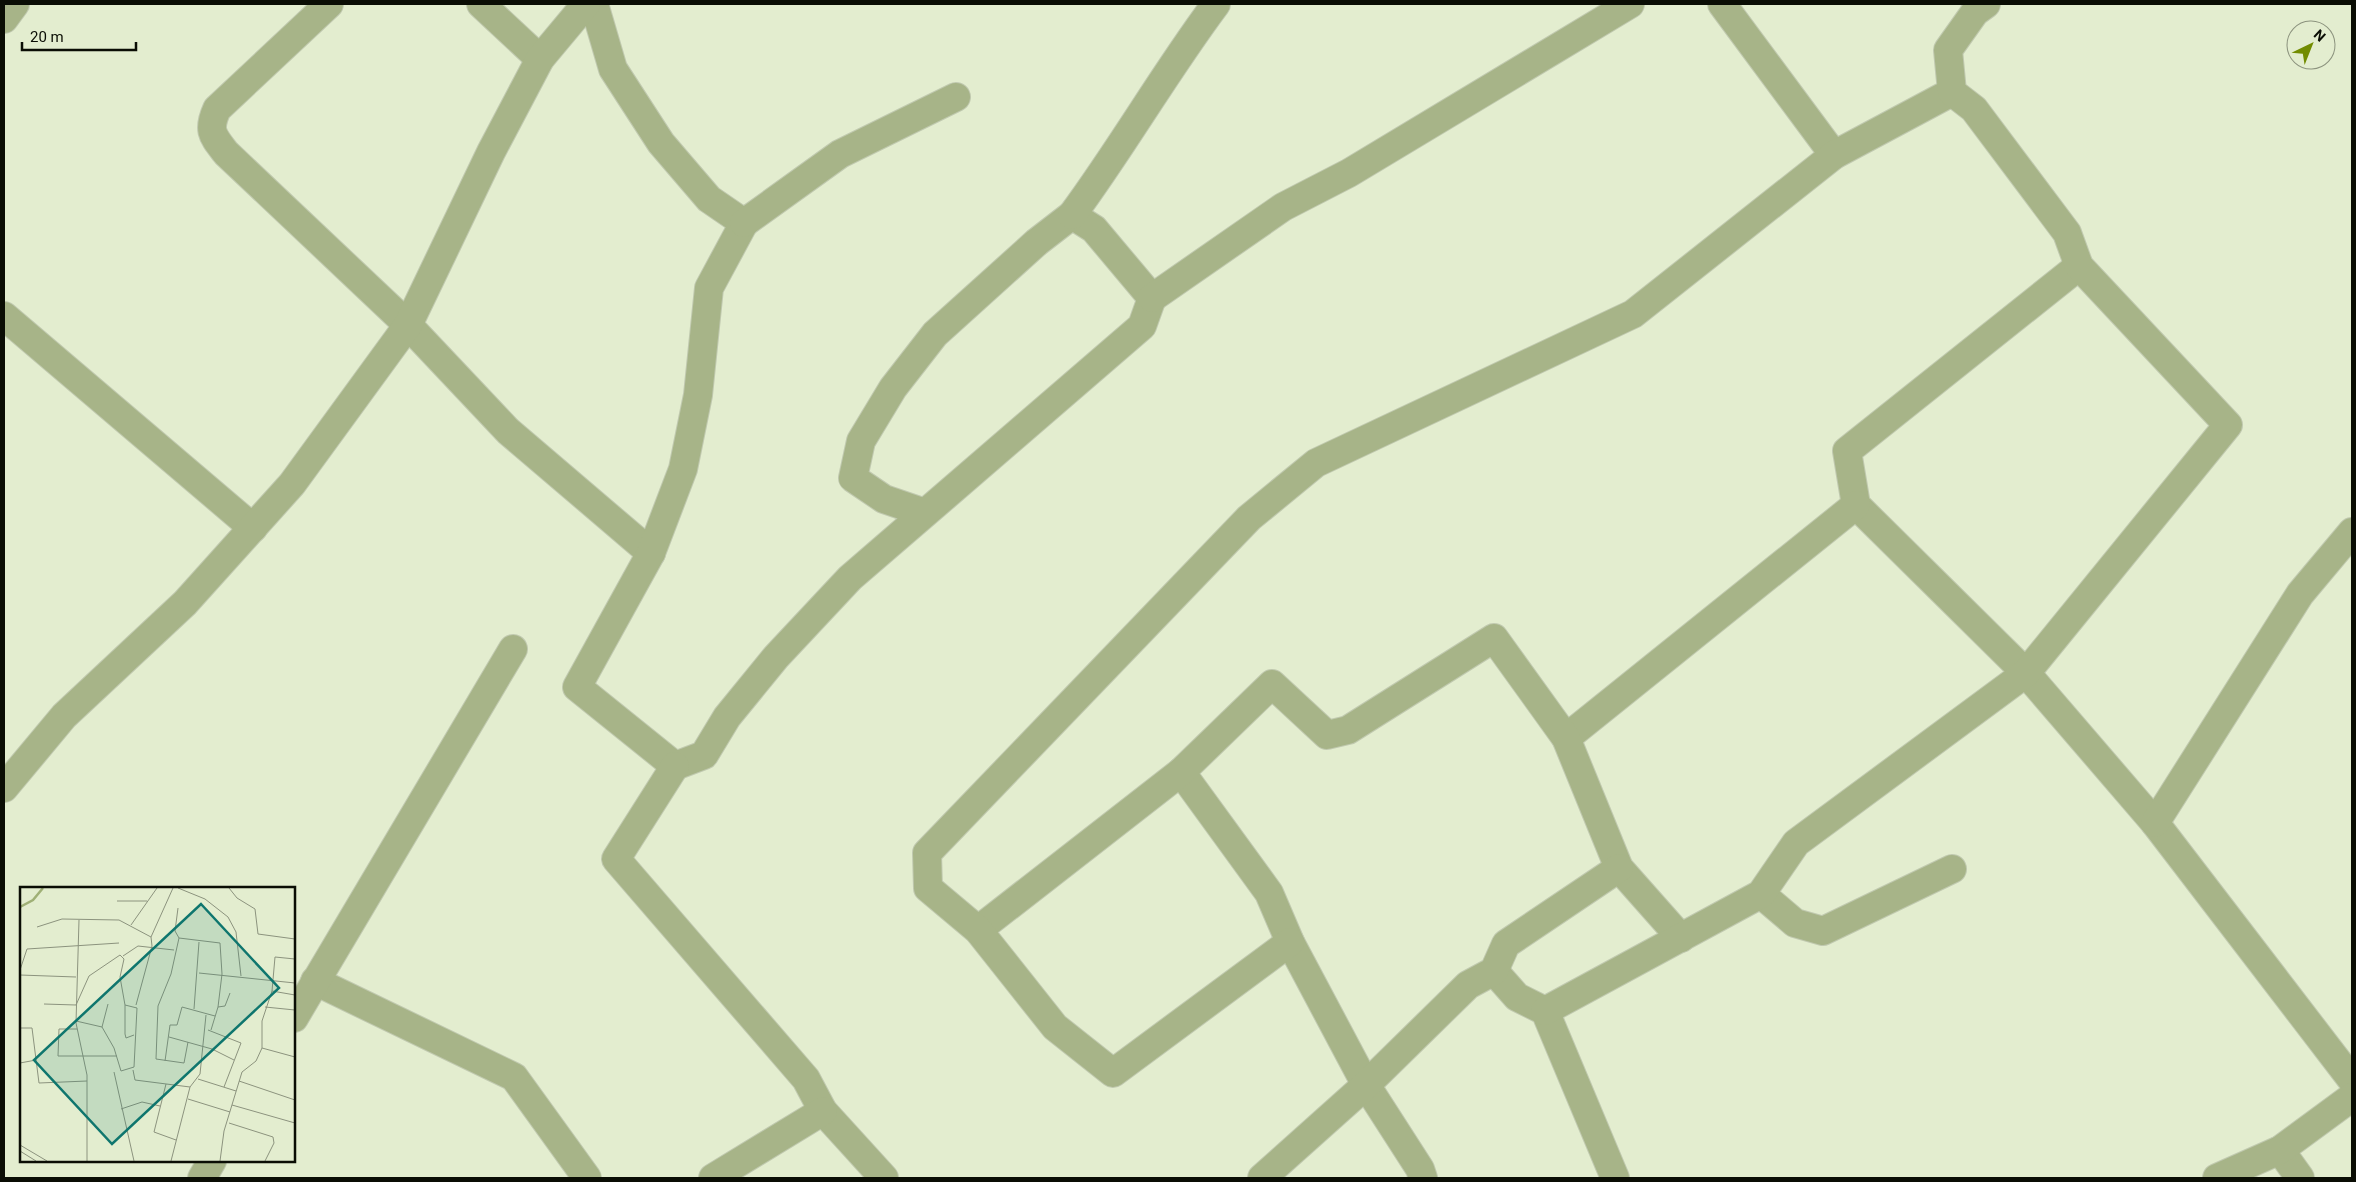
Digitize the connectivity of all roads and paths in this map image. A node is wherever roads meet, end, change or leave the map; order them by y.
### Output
1 (330, 4) edge
2 (481, 4) edge
3 (586, 4) edge
4 (594, 4) edge
5 (1216, 4) edge
6 (1630, 4) edge
7 (1722, 4) edge
8 (1986, 4) edge
9 (540, 59) junction
10 (1952, 92) junction
11 (956, 97) dead end
12 (1834, 155) junction
13 (1072, 215) junction
14 (744, 223) junction
15 (2079, 266) junction
16 (1152, 298) junction
17 (4, 316) edge
18 (408, 326) junction
19 (1856, 505) junction
20 (925, 513) junction
21 (253, 528) junction
22 (2352, 532) edge
23 (651, 553) junction
24 (513, 649) dead end
25 (2026, 673) junction
26 (1566, 738) junction
27 (676, 766) junction
28 (1181, 772) junction
29 (4, 788) edge
30 (2155, 823) junction
31 (1619, 868) junction
32 (1952, 869) dead end
33 (1761, 894) junction
34 (978, 930) junction
35 (1681, 938) junction
36 (1290, 942) junction
37 (1494, 971) junction
38 (315, 980) junction
39 (1545, 1011) junction
40 (295, 1016) edge
41 (2352, 1080) edge
42 (1366, 1085) junction
43 (2352, 1097) edge
44 (823, 1111) junction
45 (2280, 1150) junction
46 (211, 1162) edge
47 (202, 1178) edge
48 (588, 1178) edge
49 (712, 1178) edge
50 (884, 1178) edge
51 (1262, 1178) edge
52 (1423, 1178) edge
53 (1615, 1178) edge
54 (2218, 1178) edge
55 (2300, 1178) edge

1 - 18 street
2 - 9 street
3 - 9 street
4 - 14 street
5 - 13 street
6 - 16 street
7 - 12 street
8 - 10 street
9 - 18 street
10 - 12 street
10 - 15 street
11 - 14 street
12 - 34 street
13 - 16 street
13 - 20 street
14 - 23 street
15 - 19 street
15 - 25 street
16 - 20 street
17 - 21 street
18 - 21 street
18 - 23 street
19 - 25 street
19 - 26 street
20 - 27 street
21 - 29 street
22 - 30 street
23 - 27 street
24 - 38 street
25 - 30 street
25 - 33 street
26 - 28 street
26 - 31 street
27 - 44 street
28 - 34 street
28 - 36 street
30 - 41 street
31 - 35 street
31 - 37 street
32 - 33 street
33 - 35 street
34 - 36 street
35 - 39 street
36 - 42 street
37 - 39 street
37 - 42 street
38 - 40 street
38 - 48 street
39 - 53 street
42 - 51 street
42 - 52 street
43 - 45 street
44 - 49 street
44 - 50 street
45 - 54 street
45 - 55 street
46 - 47 street

